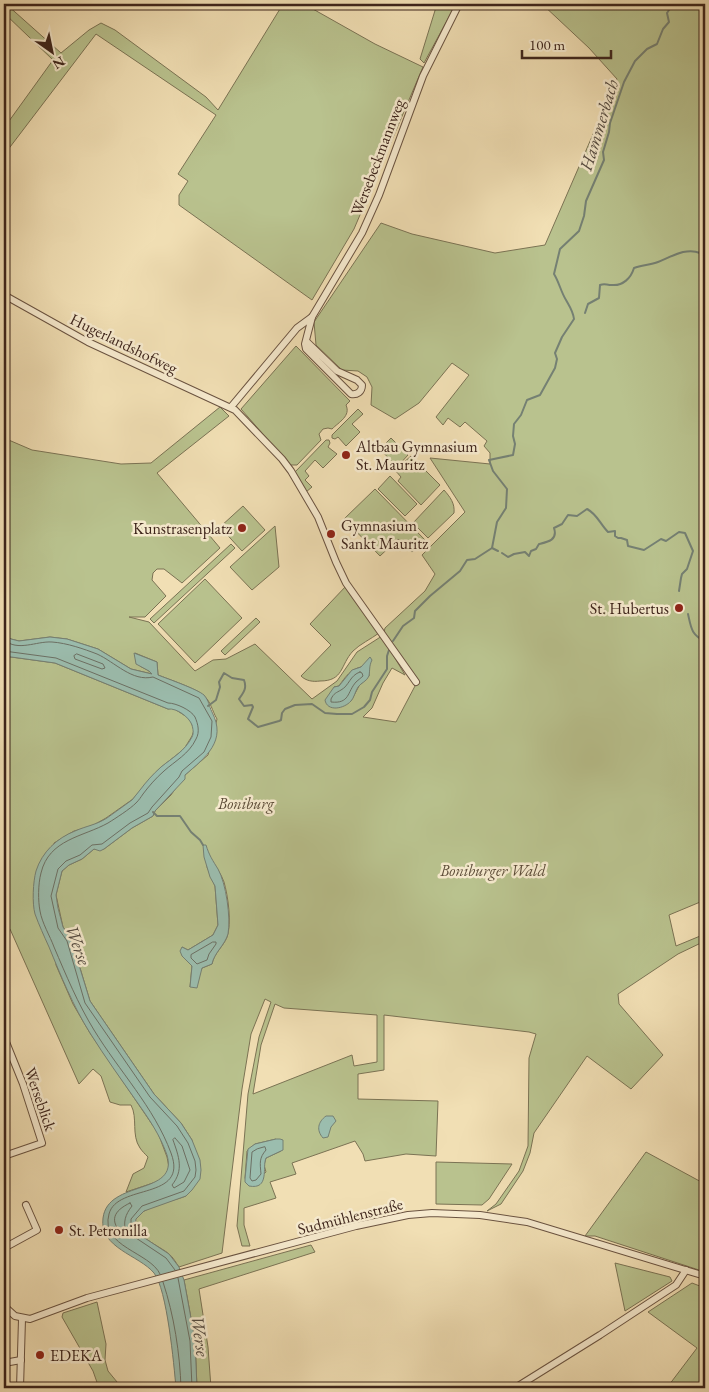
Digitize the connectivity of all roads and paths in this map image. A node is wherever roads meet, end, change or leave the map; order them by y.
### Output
1 (459, 4) edge
2 (4, 295) edge
3 (312, 317) junction
4 (306, 341) junction
5 (233, 408) junction
6 (416, 682) dead end
7 (4, 1037) edge
8 (4, 1156) edge
9 (26, 1204) dead end
10 (4, 1248) edge
11 (686, 1270) junction
12 (705, 1276) edge
13 (4, 1306) edge
14 (22, 1319) junction
15 (21, 1360) junction
16 (4, 1363) edge
17 (20, 1388) edge
18 (515, 1388) edge

1 - 3 street, Wersebeckmannweg
2 - 5 street, Hugerlandshofweg
3 - 4 street, Wersebeckmannweg
3 - 5 street, Wersebeckmannweg
4 - 4 street
5 - 6 street
7 - 8 street, Werseblick
9 - 10 street
11 - 12 street, Sudmühlenstraße
11 - 14 street, Sudmühlenstraße
11 - 18 street
13 - 14 street
14 - 15 street
15 - 16 street
15 - 17 street

